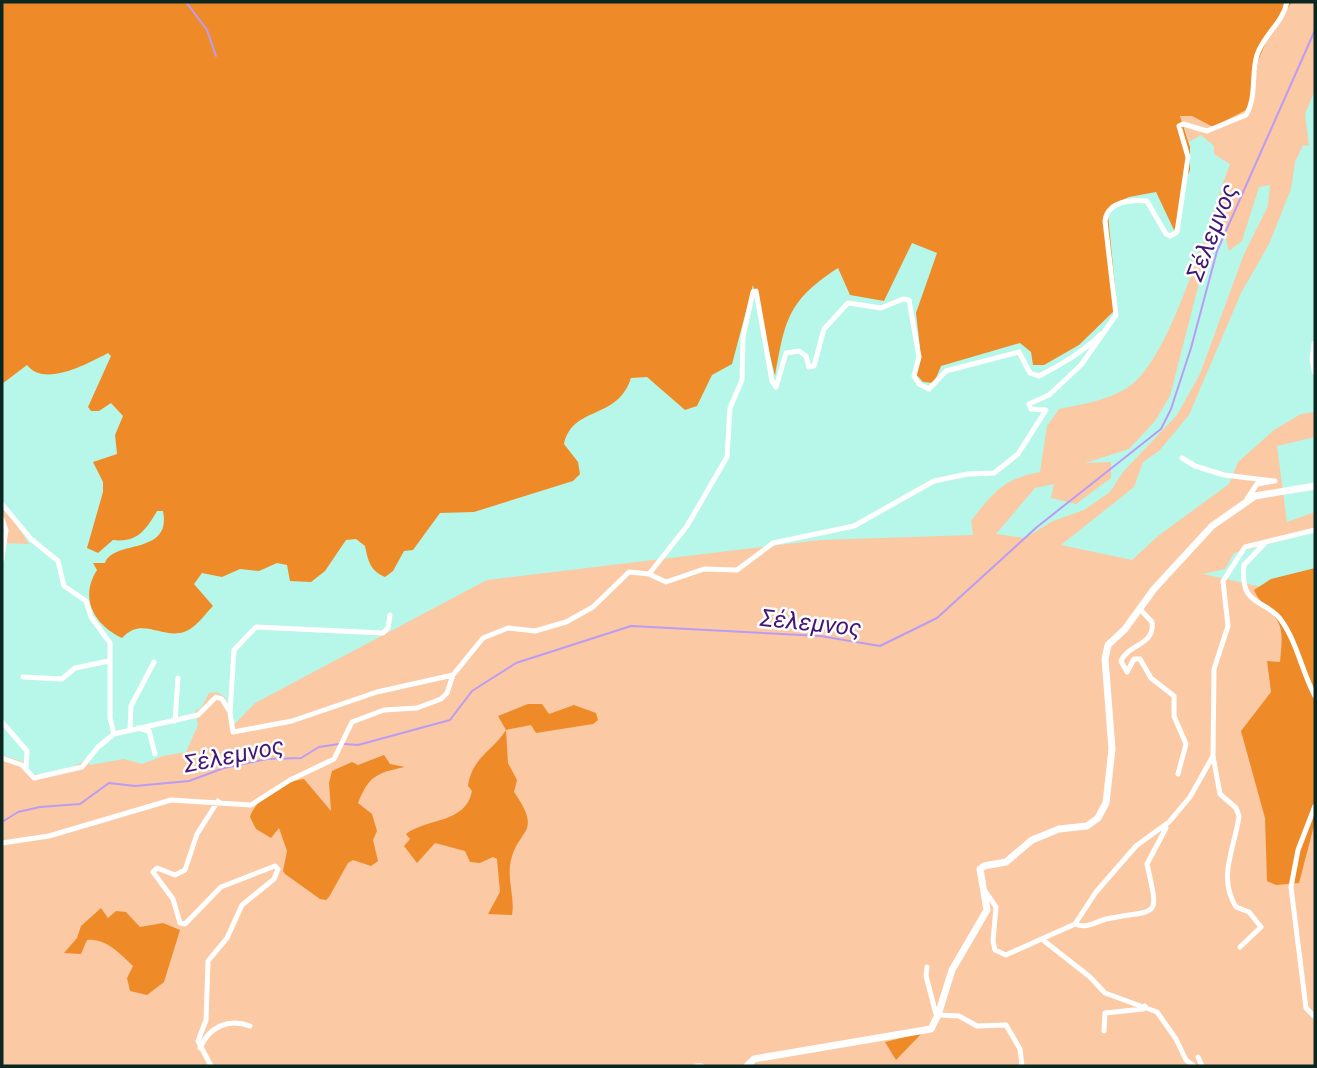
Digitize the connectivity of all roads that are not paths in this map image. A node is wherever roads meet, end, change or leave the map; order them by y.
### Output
1 (1286, 2) edge
2 (1109, 327) junction
3 (1315, 344) edge
4 (1315, 371) edge
5 (1182, 458) dead end
6 (1315, 486) edge
7 (1247, 499) junction
8 (2, 505) edge
9 (2, 519) edge
10 (1315, 530) edge
11 (1267, 541) junction
12 (2, 559) edge
13 (649, 574) junction
14 (1139, 608) junction
15 (390, 615) dead end
16 (109, 661) junction
17 (154, 662) dead end
18 (453, 675) junction
19 (23, 677) dead end
20 (178, 678) dead end
21 (1315, 696) edge
22 (230, 713) junction
23 (175, 720) junction
24 (2, 722) edge
25 (133, 729) junction
26 (114, 734) junction
27 (155, 754) dead end
28 (1213, 756) junction
29 (2, 758) edge
30 (26, 769) junction
31 (1178, 774) dead end
32 (218, 801) junction
33 (1315, 806) edge
34 (1169, 822) junction
35 (2, 843) edge
36 (985, 891) junction
37 (1075, 925) junction
38 (1043, 940) junction
39 (1240, 947) dead end
40 (928, 967) dead end
41 (1145, 1006) junction
42 (1315, 1017) edge
43 (937, 1018) junction
44 (250, 1026) dead end
45 (1104, 1031) dead end
46 (200, 1048) junction
47 (1198, 1057) dead end
48 (211, 1066) edge
49 (696, 1066) edge
50 (702, 1066) edge
51 (747, 1066) edge
52 (1021, 1066) edge
53 (1194, 1066) edge
54 (1202, 1066) edge

1 - 2 street
2 - 13 street
2 - 13 street
3 - 4 main road
5 - 7 street
6 - 7 main road
7 - 14 main road
8 - 16 street
9 - 12 street
10 - 11 street
11 - 21 street
11 - 28 street
13 - 18 street
14 - 31 street
14 - 36 main road
15 - 22 street
16 - 19 street
16 - 26 street
17 - 25 street
18 - 22 street
18 - 32 street
20 - 23 street
22 - 23 street
23 - 25 street
24 - 30 street
25 - 26 street
25 - 27 street
26 - 30 street
28 - 34 street
28 - 39 street
29 - 30 street
32 - 35 street
32 - 46 street
33 - 42 street
34 - 37 street
34 - 37 street
36 - 38 street
36 - 43 main road
37 - 38 street
38 - 41 street
40 - 43 street
41 - 45 street
41 - 53 street
43 - 51 main road
43 - 52 street
44 - 46 street
46 - 48 street
47 - 54 street
49 - 50 street

